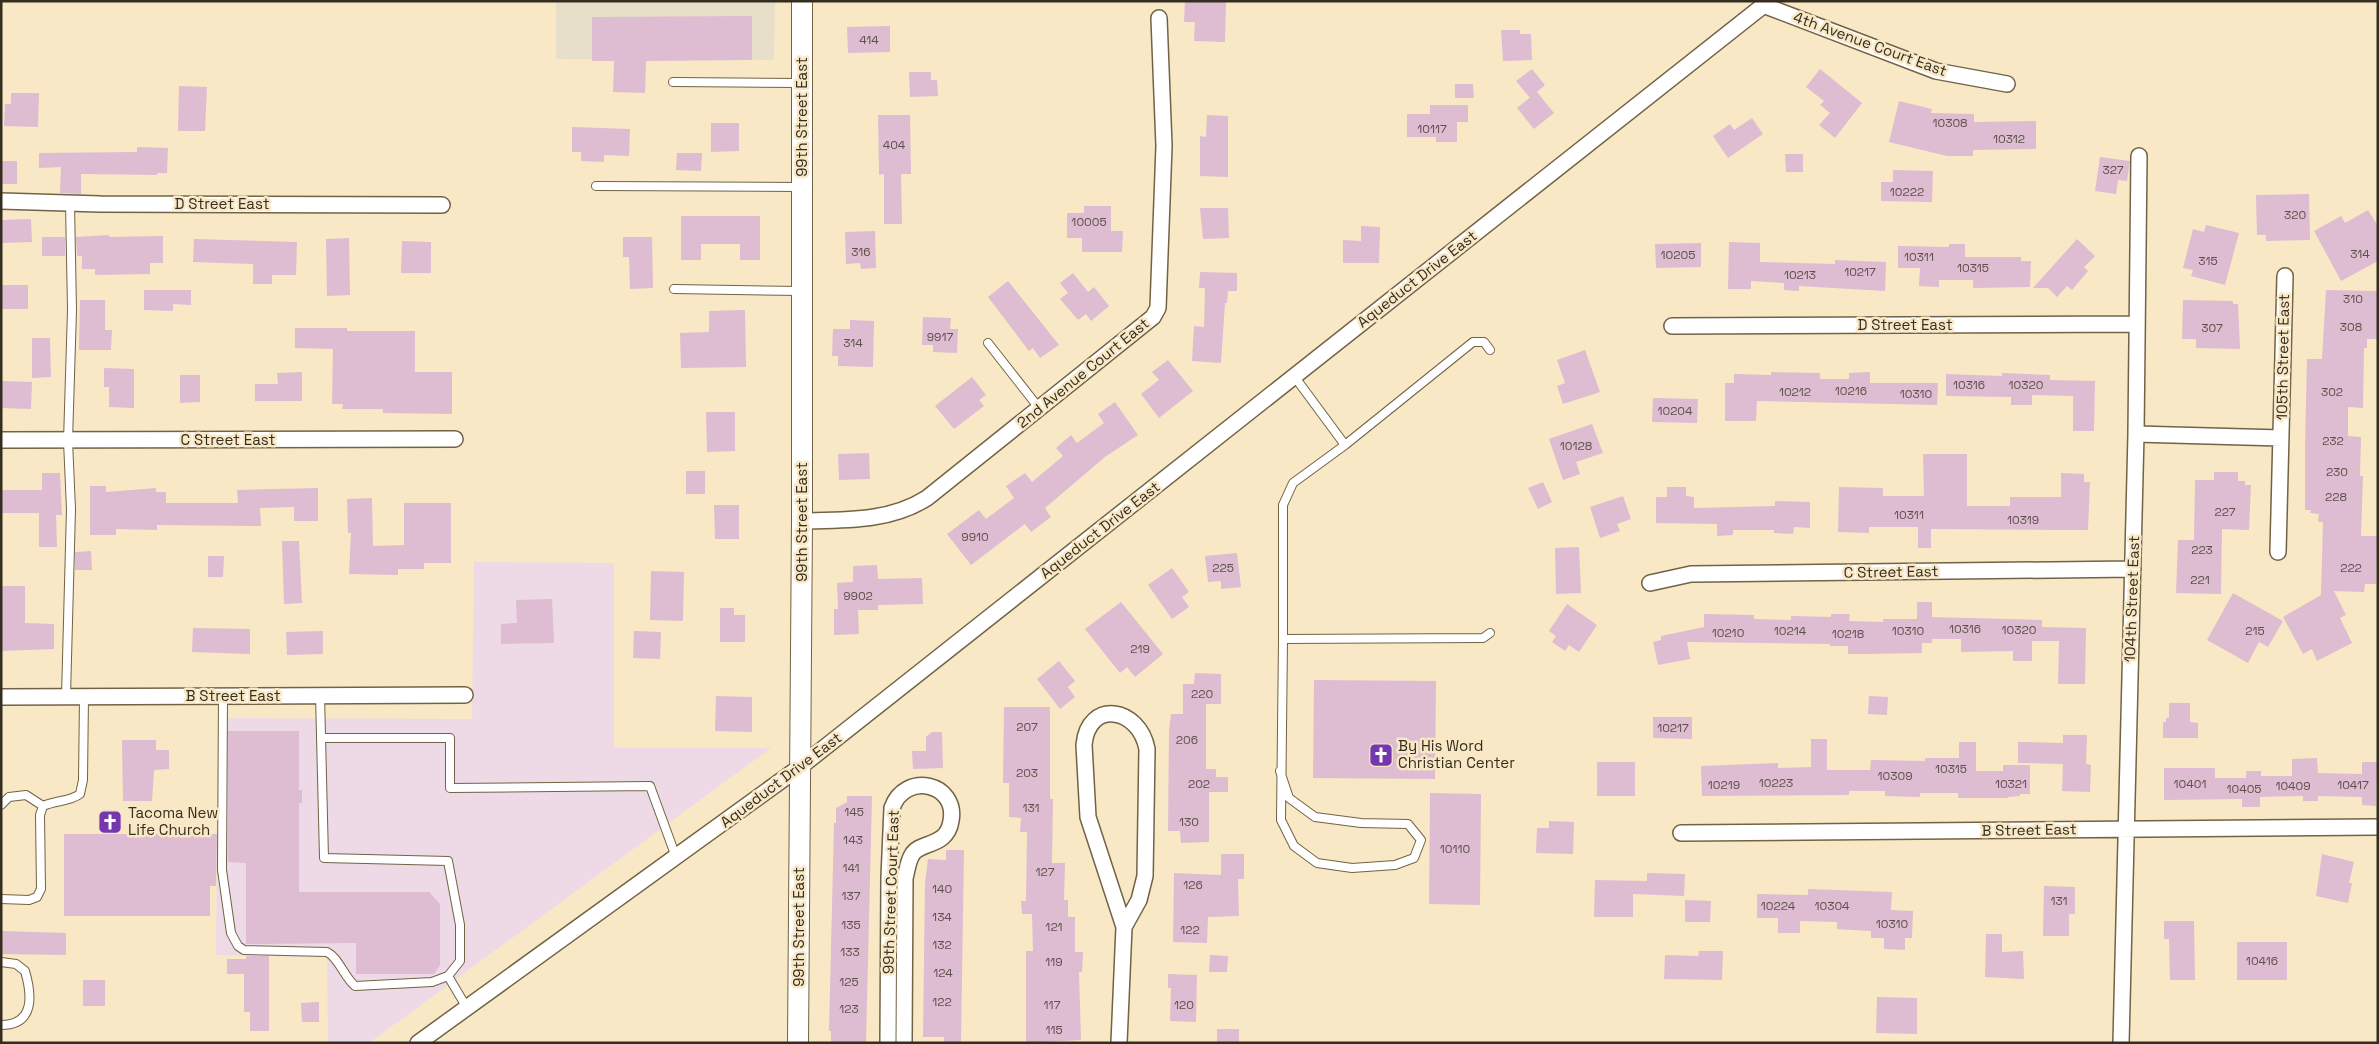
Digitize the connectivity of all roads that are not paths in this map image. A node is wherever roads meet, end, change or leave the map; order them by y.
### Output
1 (802, 1) edge
2 (1766, 3) edge
3 (1159, 18) dead end
4 (673, 82) dead end
5 (802, 83) junction
6 (2007, 84) dead end
7 (2140, 156) dead end
8 (596, 186) dead end
9 (802, 187) junction
10 (1, 201) edge
11 (70, 203) junction
12 (442, 205) dead end
13 (2285, 276) dead end
14 (674, 289) dead end
15 (802, 291) junction
16 (2137, 324) junction
17 (1672, 326) dead end
18 (988, 343) dead end
19 (1490, 350) dead end
20 (1294, 376) junction
21 (1039, 408) junction
22 (2136, 434) junction
23 (2281, 438) junction
24 (455, 439) dead end
25 (1, 440) edge
26 (68, 441) junction
27 (1345, 445) junction
28 (802, 521) junction
29 (2278, 552) dead end
30 (2133, 569) junction
31 (1650, 583) dead end
32 (1490, 633) dead end
33 (1283, 639) junction
34 (320, 695) junction
35 (465, 695) dead end
36 (66, 696) junction
37 (84, 696) junction
38 (223, 696) junction
39 (1, 697) edge
40 (321, 738) junction
41 (800, 767) junction
42 (1280, 771) junction
43 (1, 805) edge
44 (43, 806) junction
45 (2376, 827) dead end
46 (2126, 829) junction
47 (1681, 833) dead end
48 (676, 857) junction
49 (1, 899) edge
50 (1124, 927) junction
51 (1, 962) edge
52 (448, 976) junction
53 (467, 1008) junction
54 (1, 1025) edge
55 (418, 1043) edge
56 (798, 1043) edge
57 (888, 1043) edge
58 (904, 1043) edge
59 (1119, 1043) edge
60 (2121, 1043) edge

1 - 5 street, 99th Street East
2 - 6 street, 4th Avenue Court East
2 - 20 street, Aqueduct Drive East
3 - 21 street, 2nd Avenue Court East
4 - 5 lane
5 - 9 street, 99th Street East
7 - 16 street, 104th Street East
8 - 9 lane
9 - 15 street, 99th Street East
10 - 11 street, D Street East
11 - 12 street, D Street East
11 - 26 lane
13 - 23 street, 105th Street East
14 - 15 lane
15 - 28 street, 99th Street East
16 - 17 street, D Street East
16 - 22 street, 104th Street East
18 - 21 lane
19 - 27 lane
20 - 27 lane
20 - 41 street, Aqueduct Drive East
21 - 28 street, 2nd Avenue Court East
22 - 23 street, 105th Street East
22 - 30 street, 104th Street East
23 - 29 street, 105th Street East
24 - 26 street, C Street East
25 - 26 street, C Street East
26 - 36 lane
27 - 33 lane
28 - 41 street, 99th Street East
30 - 31 street, C Street East
30 - 46 street, 104th Street East
32 - 33 lane
33 - 42 lane
34 - 35 street, B Street East
34 - 38 street, B Street East
34 - 40 lane
36 - 37 street, B Street East
36 - 39 street, B Street East
37 - 38 street, B Street East
37 - 44 lane
38 - 52 lane
40 - 48 lane
40 - 52 lane
41 - 48 street, Aqueduct Drive East
41 - 56 street, 99th Street East
42 - 42 lane
43 - 44 lane
44 - 49 lane
45 - 46 street, B Street East
46 - 47 street, B Street East
46 - 60 street, 104th Street East
48 - 53 street, Aqueduct Drive East
50 - 50 street
50 - 59 street
51 - 54 lane
52 - 53 lane
53 - 55 street, Aqueduct Drive East
57 - 58 street, 99th Street Court East

